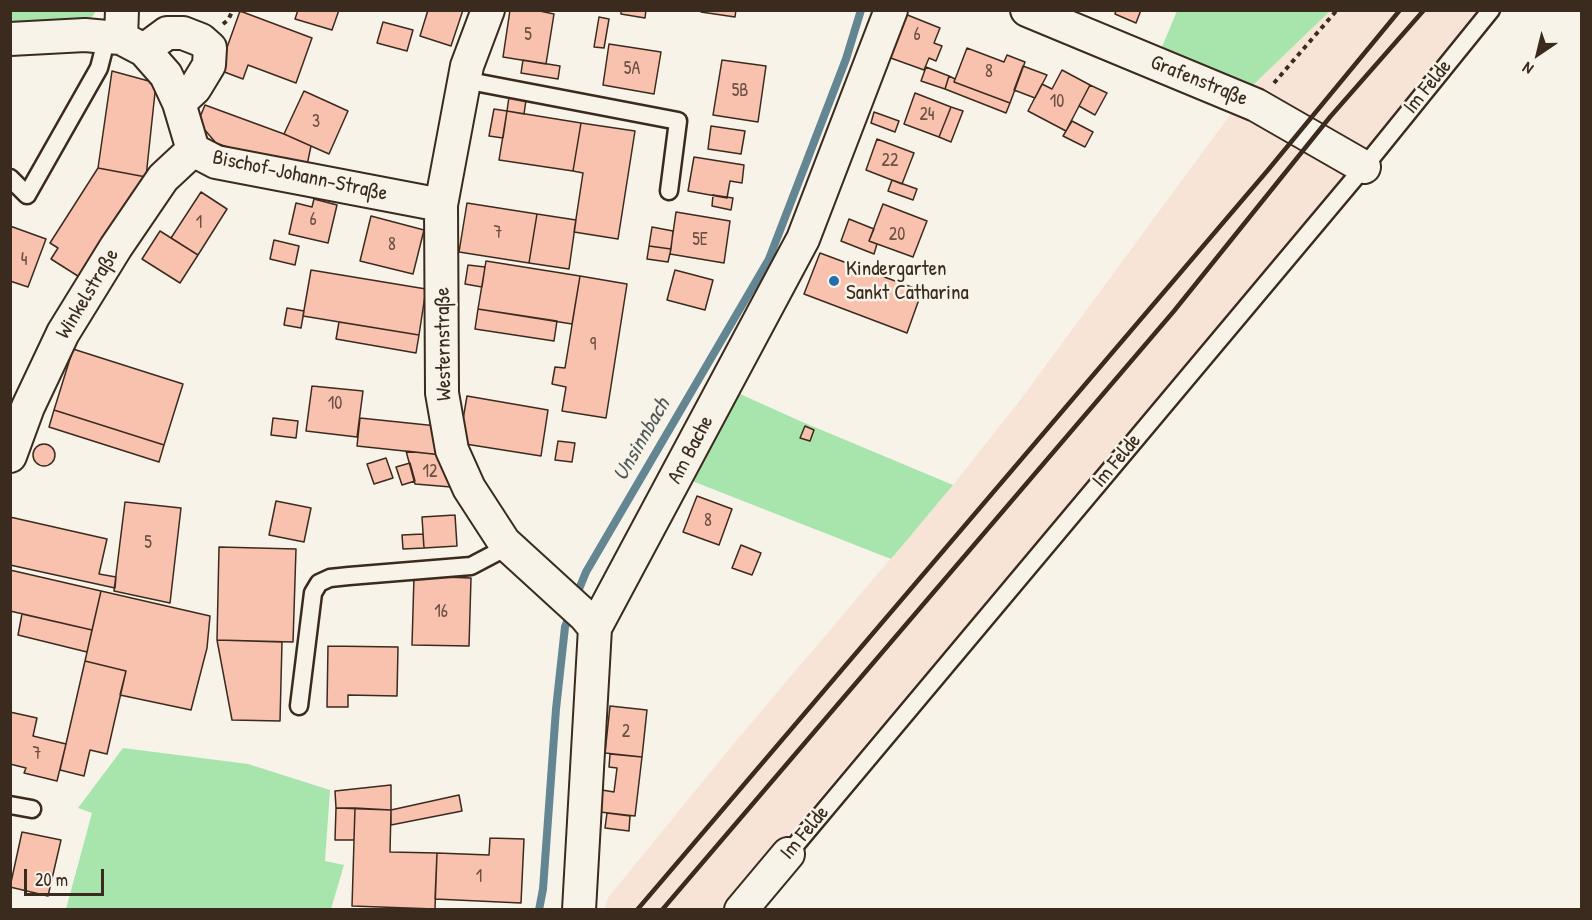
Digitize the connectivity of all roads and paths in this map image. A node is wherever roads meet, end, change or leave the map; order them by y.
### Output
1 (488, 10) edge
2 (891, 10) edge
3 (1027, 10) edge
4 (1337, 10) edge
5 (1491, 10) edge
6 (124, 34) edge
7 (10, 39) edge
8 (464, 80) junction
9 (178, 103) junction
10 (1256, 105) junction
11 (193, 150) junction
12 (1364, 166) junction
13 (10, 178) edge
14 (669, 191) dead end
15 (441, 205) junction
16 (10, 456) edge
17 (509, 546) junction
18 (590, 622) junction
19 (299, 706) dead end
20 (10, 805) edge
21 (32, 809) dead end
22 (788, 854) joint
23 (579, 909) edge
24 (741, 909) edge

1 - 8 street, Westernstraße
2 - 18 street, Am Bache
3 - 10 street, Grafenstraße
4 - 10 path
5 - 12 lane, Im Felde
6 - 7 street
6 - 9 street, Bischof-Johann-Straße
6 - 9 street
6 - 13 lane
8 - 14 lane
8 - 15 street, Westernstraße
9 - 11 street, Bischof-Johann-Straße
10 - 12 street, Grafenstraße
11 - 15 street, Bischof-Johann-Straße
11 - 16 street, Winkelstraße
12 - 22 lane, Im Felde
15 - 17 street, Westernstraße
17 - 18 street, Westernstraße
17 - 19 lane
18 - 23 street, Am Bache
20 - 21 lane
22 - 24 street, Im Felde

